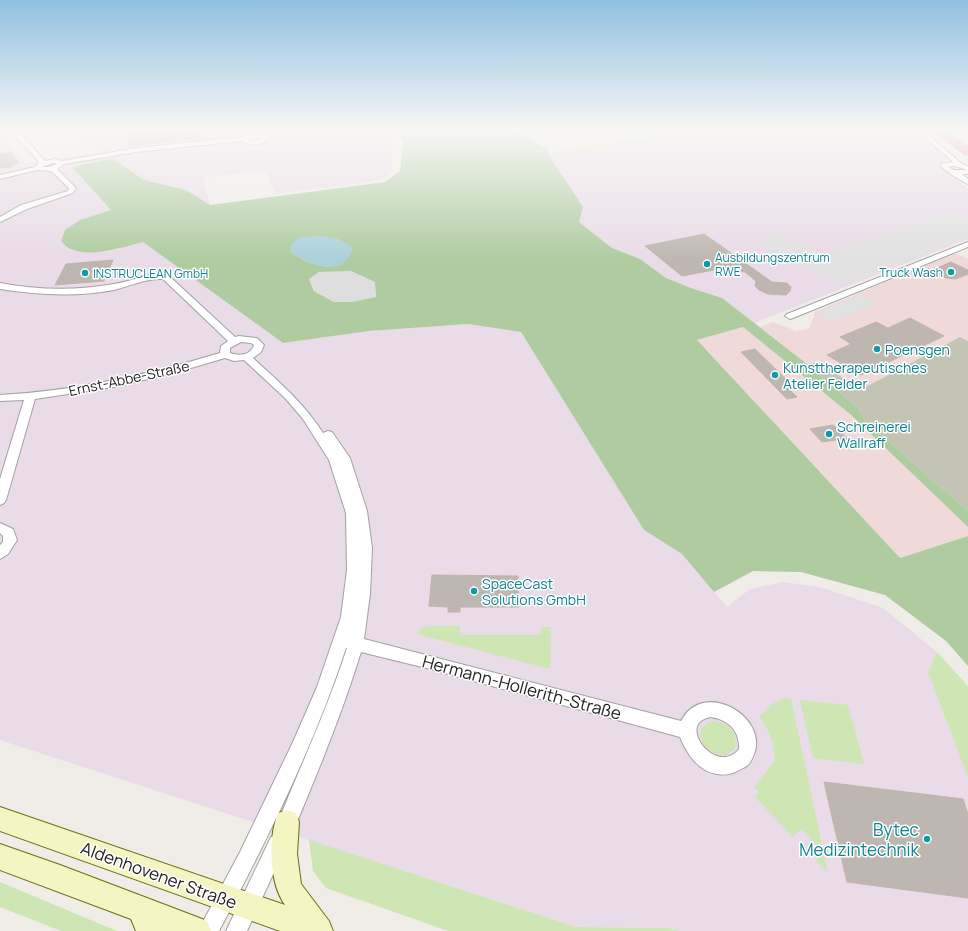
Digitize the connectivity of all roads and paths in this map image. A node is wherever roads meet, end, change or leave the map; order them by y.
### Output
1 (19, 172) edge
2 (58, 172) edge
3 (955, 172) edge
4 (0, 177) edge
5 (968, 182) edge
6 (0, 220) edge
7 (968, 244) edge
8 (0, 286) edge
9 (790, 316) dead end
10 (233, 341) junction
11 (225, 355) junction
12 (249, 355) junction
13 (31, 396) junction
14 (0, 398) edge
15 (0, 500) edge
16 (0, 528) edge
17 (0, 554) edge
18 (348, 642) junction
19 (687, 731) dead end
20 (0, 819) edge
21 (287, 822) junction
22 (0, 857) edge
23 (237, 903) junction
24 (145, 920) edge
25 (197, 931) edge
26 (208, 931) edge
27 (236, 931) edge
28 (319, 931) edge

1 - 4 street
2 - 6 street
3 - 5 street
7 - 9 street
8 - 10 street
10 - 11 street
10 - 12 street
11 - 12 street, Ernst-Abbe-Straße
11 - 13 street, Ernst-Abbe-Straße
12 - 18 street
13 - 14 street, Ernst-Abbe-Straße
13 - 15 street
16 - 17 street
18 - 19 street, Hermann-Hollerith-Straße
18 - 21 street
18 - 23 street
20 - 23 main road, Aldenhovener Straße
21 - 23 street
21 - 28 main road
22 - 24 main road
23 - 26 street
23 - 27 street
23 - 28 main road, Aldenhovener Straße
24 - 25 main road

